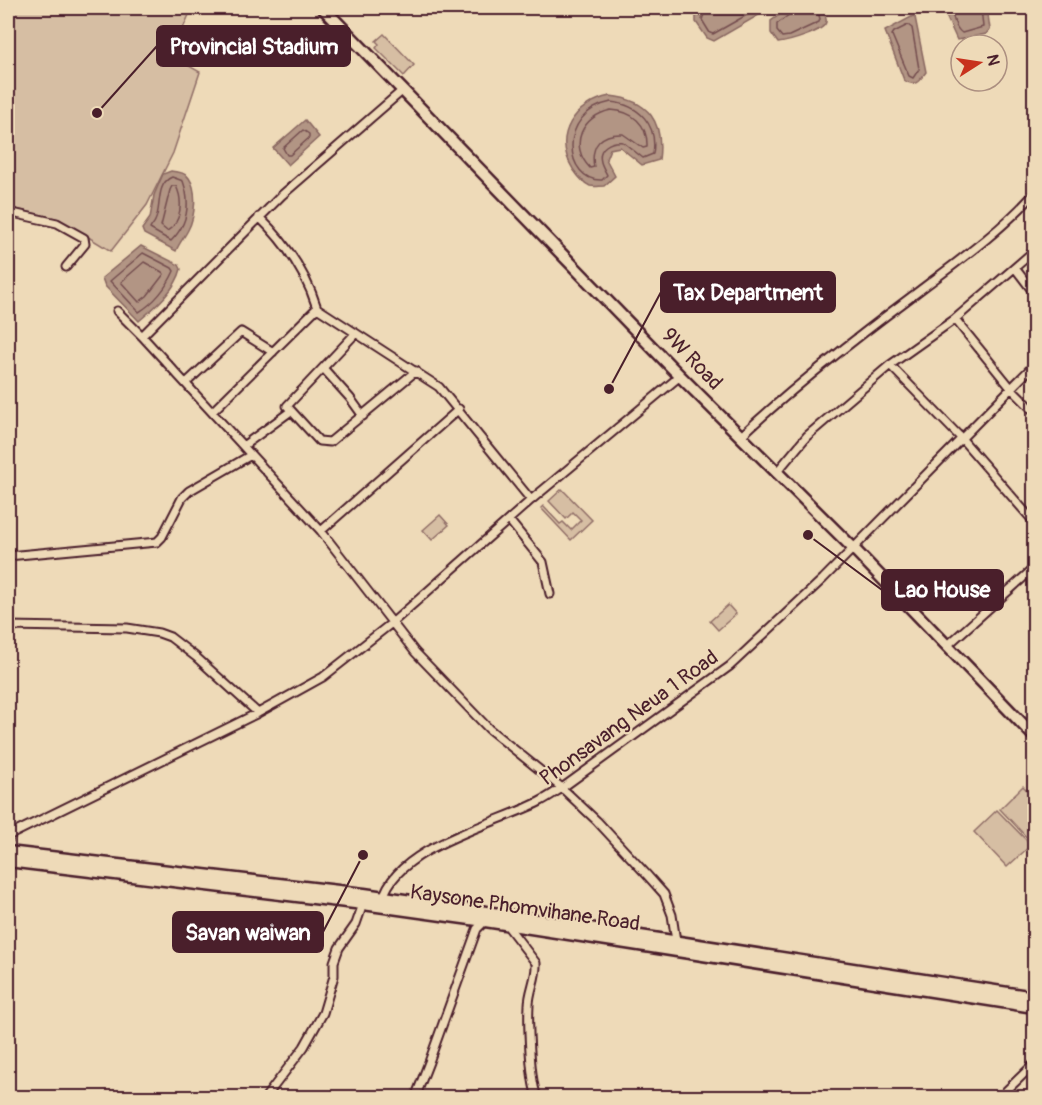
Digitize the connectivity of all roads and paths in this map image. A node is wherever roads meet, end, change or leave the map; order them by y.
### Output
1 (323, 8) edge
2 (403, 90) junction
3 (1035, 194) edge
4 (8, 212) edge
5 (260, 217) junction
6 (1035, 251) edge
7 (66, 267) dead end
8 (1015, 268) junction
9 (1035, 293) edge
10 (317, 308) junction
11 (117, 311) dead end
12 (955, 319) junction
13 (355, 334) junction
14 (142, 336) junction
15 (273, 352) junction
16 (890, 365) junction
17 (1035, 365) edge
18 (323, 368) junction
19 (417, 371) junction
20 (680, 376) junction
21 (186, 383) junction
22 (1011, 388) junction
23 (459, 409) junction
24 (291, 411) junction
25 (1035, 411) edge
26 (212, 412) junction
27 (363, 416) junction
28 (740, 437) junction
29 (962, 438) junction
30 (243, 446) junction
31 (251, 454) junction
32 (776, 473) junction
33 (531, 500) junction
34 (509, 520) junction
35 (1035, 522) edge
36 (321, 531) junction
37 (853, 548) junction
38 (8, 556) edge
39 (1035, 568) edge
40 (550, 594) dead end
41 (393, 622) junction
42 (8, 626) edge
43 (948, 645) junction
44 (258, 713) junction
45 (1034, 733) edge
46 (562, 788) junction
47 (8, 840) edge
48 (8, 852) edge
49 (8, 861) edge
50 (383, 902) junction
51 (363, 904) junction
52 (485, 921) junction
53 (507, 924) junction
54 (676, 941) junction
55 (1035, 997) edge
56 (1035, 1007) edge
57 (1035, 1064) edge
58 (265, 1098) edge
59 (415, 1098) edge
60 (538, 1098) edge
61 (1005, 1098) edge

1 - 2 main road, 9W Road
2 - 5 street
2 - 20 main road, 9W Road
3 - 28 street
4 - 7 street
5 - 10 street
5 - 14 street
6 - 8 street
8 - 9 street
8 - 12 street
10 - 13 street
10 - 15 street
11 - 14 street
12 - 16 street
12 - 22 street
13 - 18 street
13 - 19 street
14 - 21 street
15 - 21 street
15 - 26 street
16 - 29 street
16 - 32 street
17 - 22 street, Phonsavang Neua 1 Road
18 - 24 street
18 - 27 street
19 - 23 street
19 - 27 street
20 - 28 main road, 9W Road
20 - 33 street
21 - 26 street
22 - 25 street
22 - 29 street, Phonsavang Neua 1 Road
23 - 33 street
23 - 36 street
24 - 27 street
24 - 30 street
26 - 30 street
28 - 32 main road, 9W Road
29 - 35 street
29 - 37 street, Phonsavang Neua 1 Road
30 - 31 street
31 - 36 street
31 - 38 street
32 - 37 main road, 9W Road
33 - 34 street
34 - 40 street
34 - 41 street
36 - 41 street
37 - 43 main road, 9W Road
37 - 46 street, Phonsavang Neua 1 Road
39 - 43 street
41 - 44 street
41 - 46 street
42 - 44 street
43 - 45 main road, 9W Road
44 - 47 street
46 - 50 street, Phonsavang Neua 1 Road
46 - 54 street
48 - 50 main road, Kaysone Phomvihane Road
49 - 51 main road, Kaysone Phomvihane Road
50 - 51 main road, Kaysone Phomvihane Road
50 - 52 main road, Kaysone Phomvihane Road
50 - 54 main road, Kaysone Phomvihane Road
51 - 58 street
52 - 53 main road, Kaysone Phomvihane Road
52 - 59 street
53 - 56 main road, Kaysone Phomvihane Road
53 - 60 street
54 - 55 main road, Kaysone Phomvihane Road
57 - 61 street

